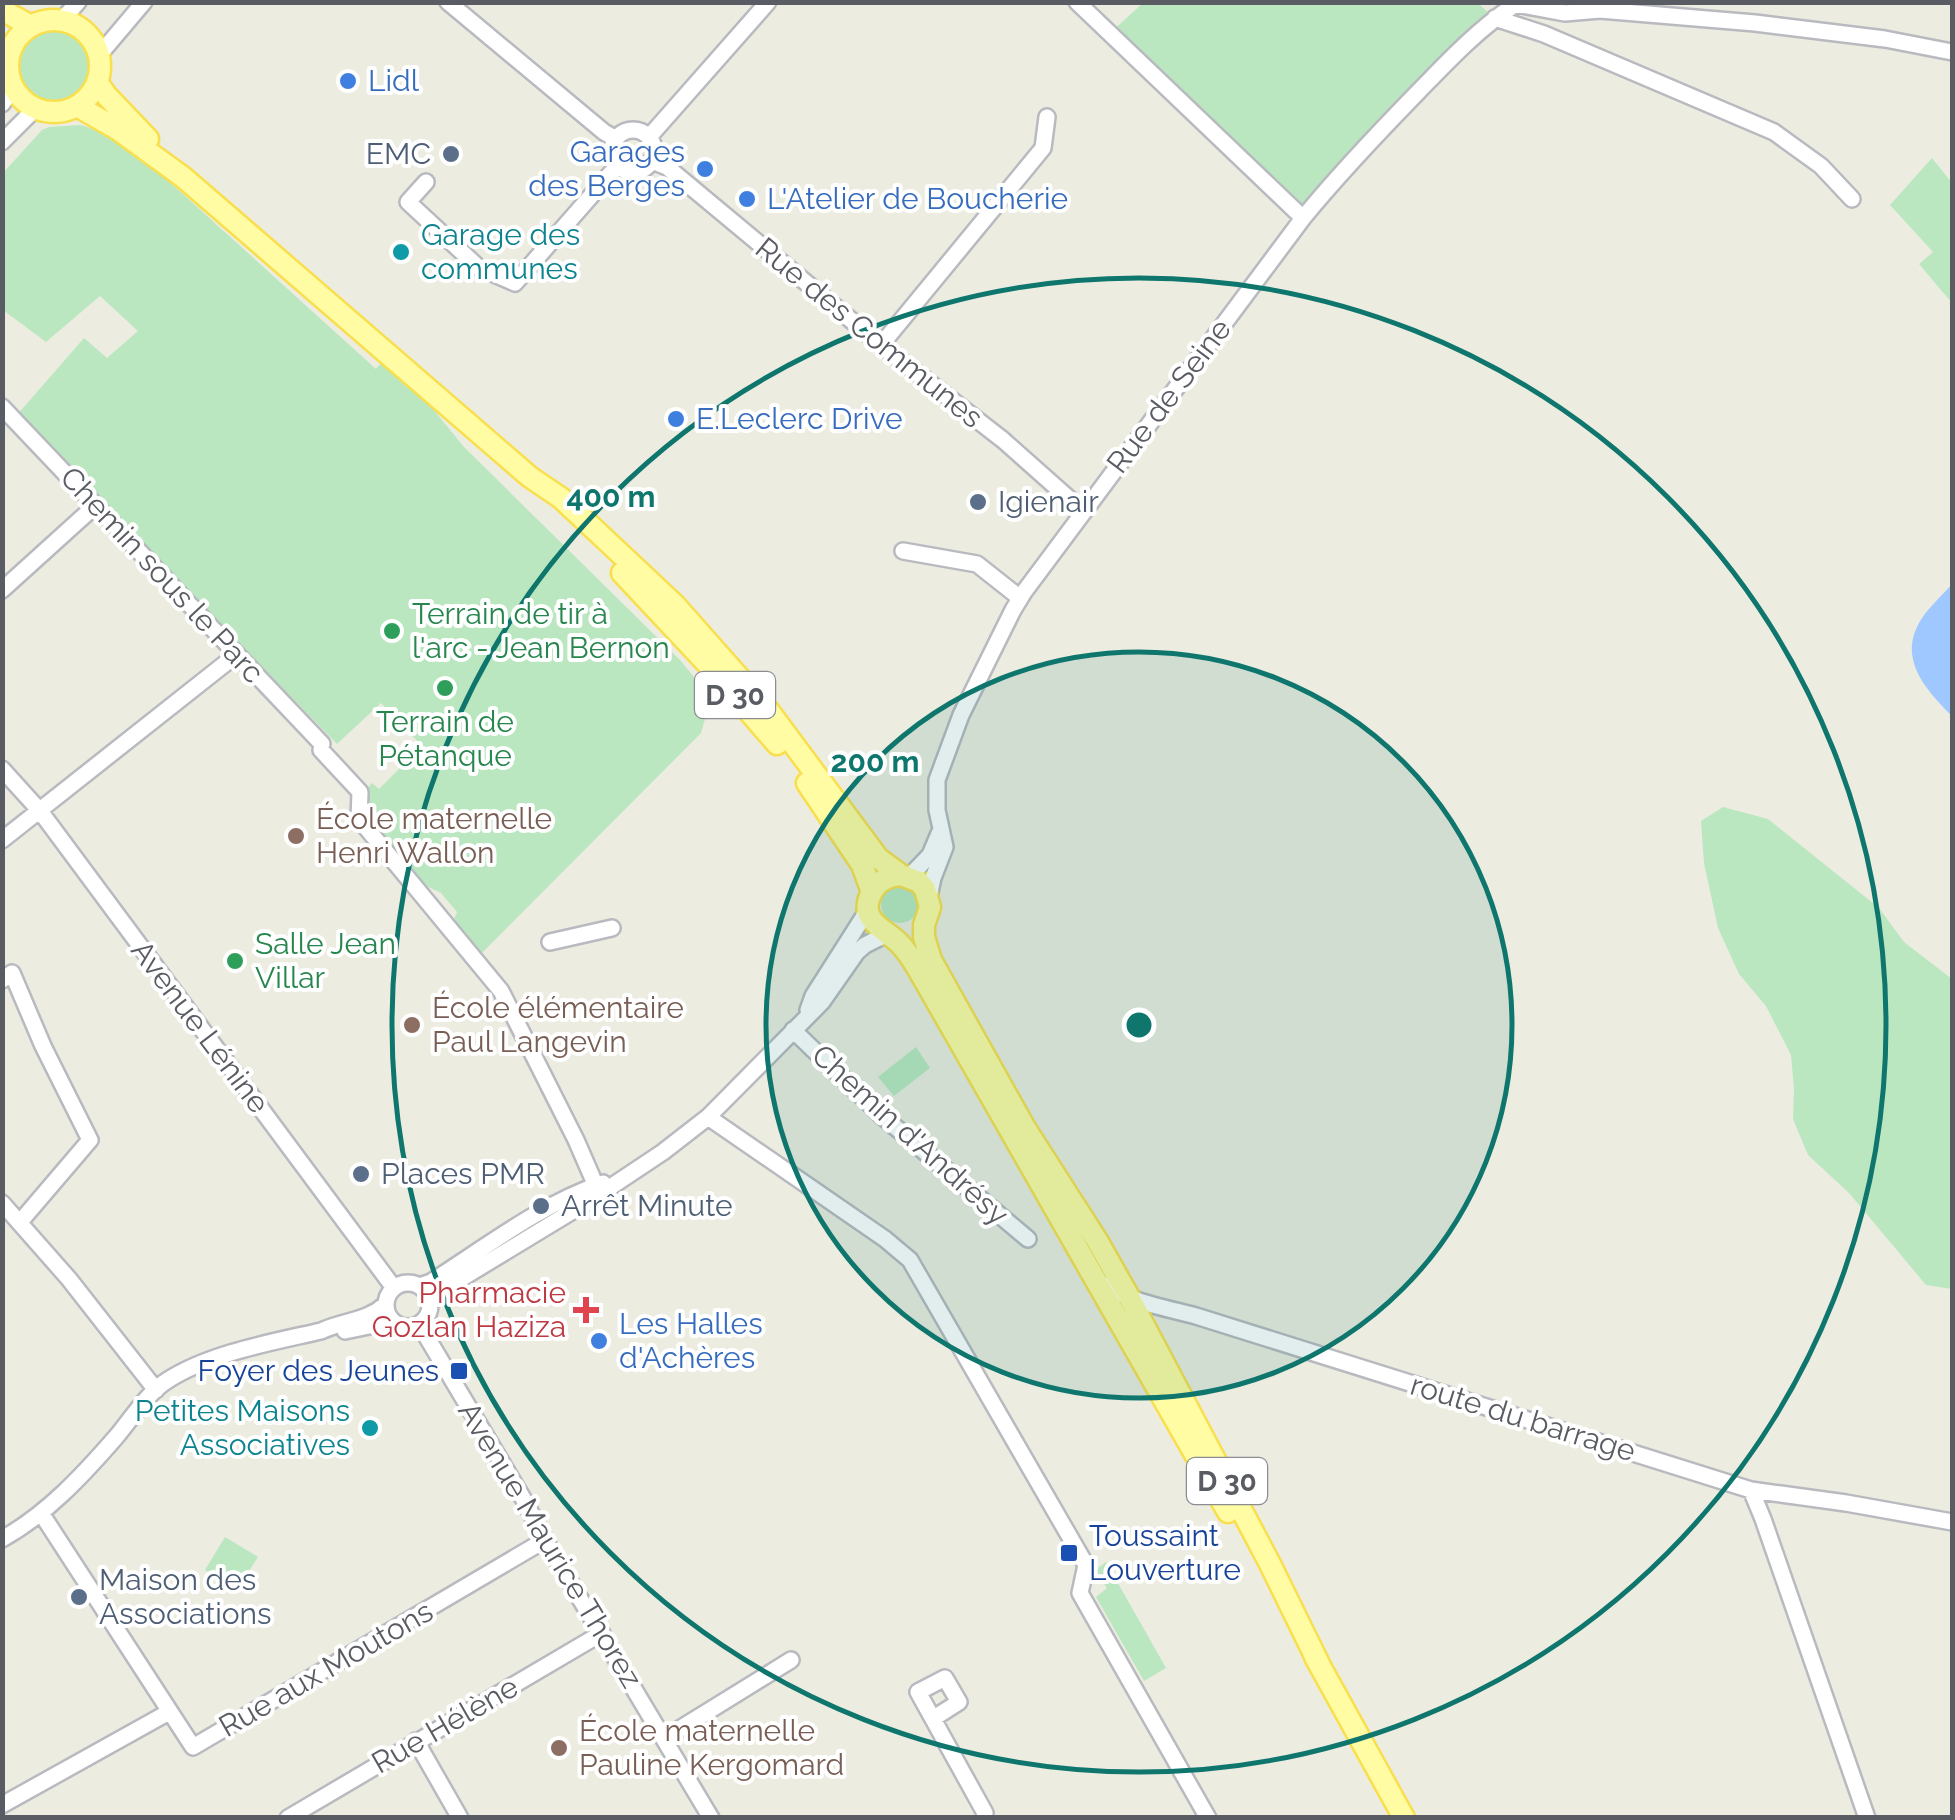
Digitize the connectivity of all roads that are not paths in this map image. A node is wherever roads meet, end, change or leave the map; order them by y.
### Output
1 (78, 2) edge
2 (144, 2) edge
3 (448, 2) edge
4 (768, 2) edge
5 (1077, 2) edge
6 (2, 10) edge
7 (1495, 18) junction
8 (61, 20) junction
9 (31, 26) junction
10 (6, 46) edge
11 (1952, 52) edge
12 (100, 54) junction
13 (97, 82) junction
14 (8, 96) edge
15 (77, 106) junction
16 (37, 110) junction
17 (1047, 117) dead end
18 (649, 137) junction
19 (616, 139) junction
20 (2, 142) edge
21 (652, 161) junction
22 (618, 165) junction
23 (184, 177) junction
24 (426, 182) dead end
25 (1852, 198) dead end
26 (1303, 218) junction
27 (882, 345) junction
28 (2, 406) edge
29 (530, 477) junction
30 (96, 506) junction
31 (1082, 511) junction
32 (902, 551) dead end
33 (2, 590) edge
34 (1020, 598) junction
35 (236, 655) junction
36 (2, 768) edge
37 (40, 811) junction
38 (940, 829) junction
39 (2, 840) edge
40 (905, 876) junction
41 (870, 897) junction
42 (930, 897) junction
43 (924, 925) junction
44 (612, 928) dead end
45 (889, 935) junction
46 (550, 942) dead end
47 (2, 980) edge
48 (806, 1016) junction
49 (793, 1030) junction
50 (708, 1117) junction
51 (626, 1176) junction
52 (596, 1186) junction
53 (2, 1203) edge
54 (20, 1222) junction
55 (1028, 1239) dead end
56 (1096, 1280) junction
57 (419, 1286) junction
58 (394, 1288) junction
59 (1129, 1297) junction
60 (386, 1304) junction
61 (430, 1304) junction
62 (393, 1321) junction
63 (420, 1324) junction
64 (322, 1332) junction
65 (156, 1390) junction
66 (1751, 1490) junction
67 (40, 1513) junction
68 (1952, 1522) edge
69 (2, 1539) edge
70 (545, 1540) junction
71 (602, 1633) junction
72 (791, 1660) dead end
73 (1321, 1668) junction
74 (169, 1712) junction
75 (934, 1718) dead end
76 (665, 1738) junction
77 (416, 1741) junction
78 (2, 1806) edge
79 (288, 1818) edge
80 (460, 1818) edge
81 (711, 1818) edge
82 (984, 1818) edge
83 (1208, 1818) edge
84 (1404, 1818) edge
85 (1867, 1818) edge

1 - 8 street
2 - 12 street
3 - 19 street
4 - 18 street
5 - 26 street
6 - 9 main road
7 - 11 street
7 - 25 street
7 - 26 street, Rue de Seine
8 - 9 main road
8 - 12 main road
9 - 10 main road
10 - 14 main road
12 - 13 main road
13 - 15 main road
13 - 23 main road, D 30
14 - 16 main road
15 - 16 main road
15 - 23 main road, D 30
16 - 20 street
17 - 27 street
18 - 19 street
18 - 21 street
19 - 22 street
21 - 22 street
21 - 27 street, Rue des Communes
22 - 24 street
23 - 29 main road, D 30
26 - 31 street, Rue de Seine
27 - 31 street, Rue des Communes
28 - 30 street, Chemin sous le Parc
29 - 40 main road, D 30
29 - 41 main road, D 30
30 - 33 street
30 - 35 street, Chemin sous le Parc
31 - 34 street, Rue de Seine
32 - 34 street
34 - 38 street, Rue de Seine
35 - 37 street
35 - 52 street, Chemin sous le Parc
36 - 37 street, Avenue Lénine
37 - 39 street
37 - 58 street, Avenue Lénine
38 - 40 street
38 - 42 street, Rue de Seine
40 - 41 main road
40 - 42 main road
41 - 45 main road
41 - 48 street
42 - 43 main road
43 - 45 main road
43 - 59 main road, D 30
44 - 46 street
45 - 48 street
45 - 56 main road, D 30
47 - 54 street
48 - 49 street
49 - 50 street
49 - 55 street, Chemin d'Andrésy
50 - 51 street
50 - 83 street
51 - 52 street
51 - 61 street
52 - 57 street
53 - 54 street
54 - 65 street
56 - 59 street
56 - 73 main road, D 30
57 - 58 street
57 - 61 street
58 - 60 street
59 - 66 street, route du barrage
59 - 73 main road, D 30
60 - 62 street
60 - 64 street
61 - 63 street
62 - 63 street
62 - 64 street
63 - 70 street, Avenue Maurice Thorez
64 - 65 street
65 - 67 street
66 - 68 street, route du barrage
66 - 85 street
67 - 69 street
67 - 74 street, Rue aux Moutons
70 - 71 street, Avenue Maurice Thorez
70 - 74 street, Rue aux Moutons
71 - 76 street, Avenue Maurice Thorez
71 - 77 street, Rue Hélène
72 - 76 street
73 - 84 main road, D 30
74 - 78 street
75 - 82 street
76 - 81 street, Avenue Maurice Thorez
77 - 79 street, Rue Hélène
77 - 80 street

